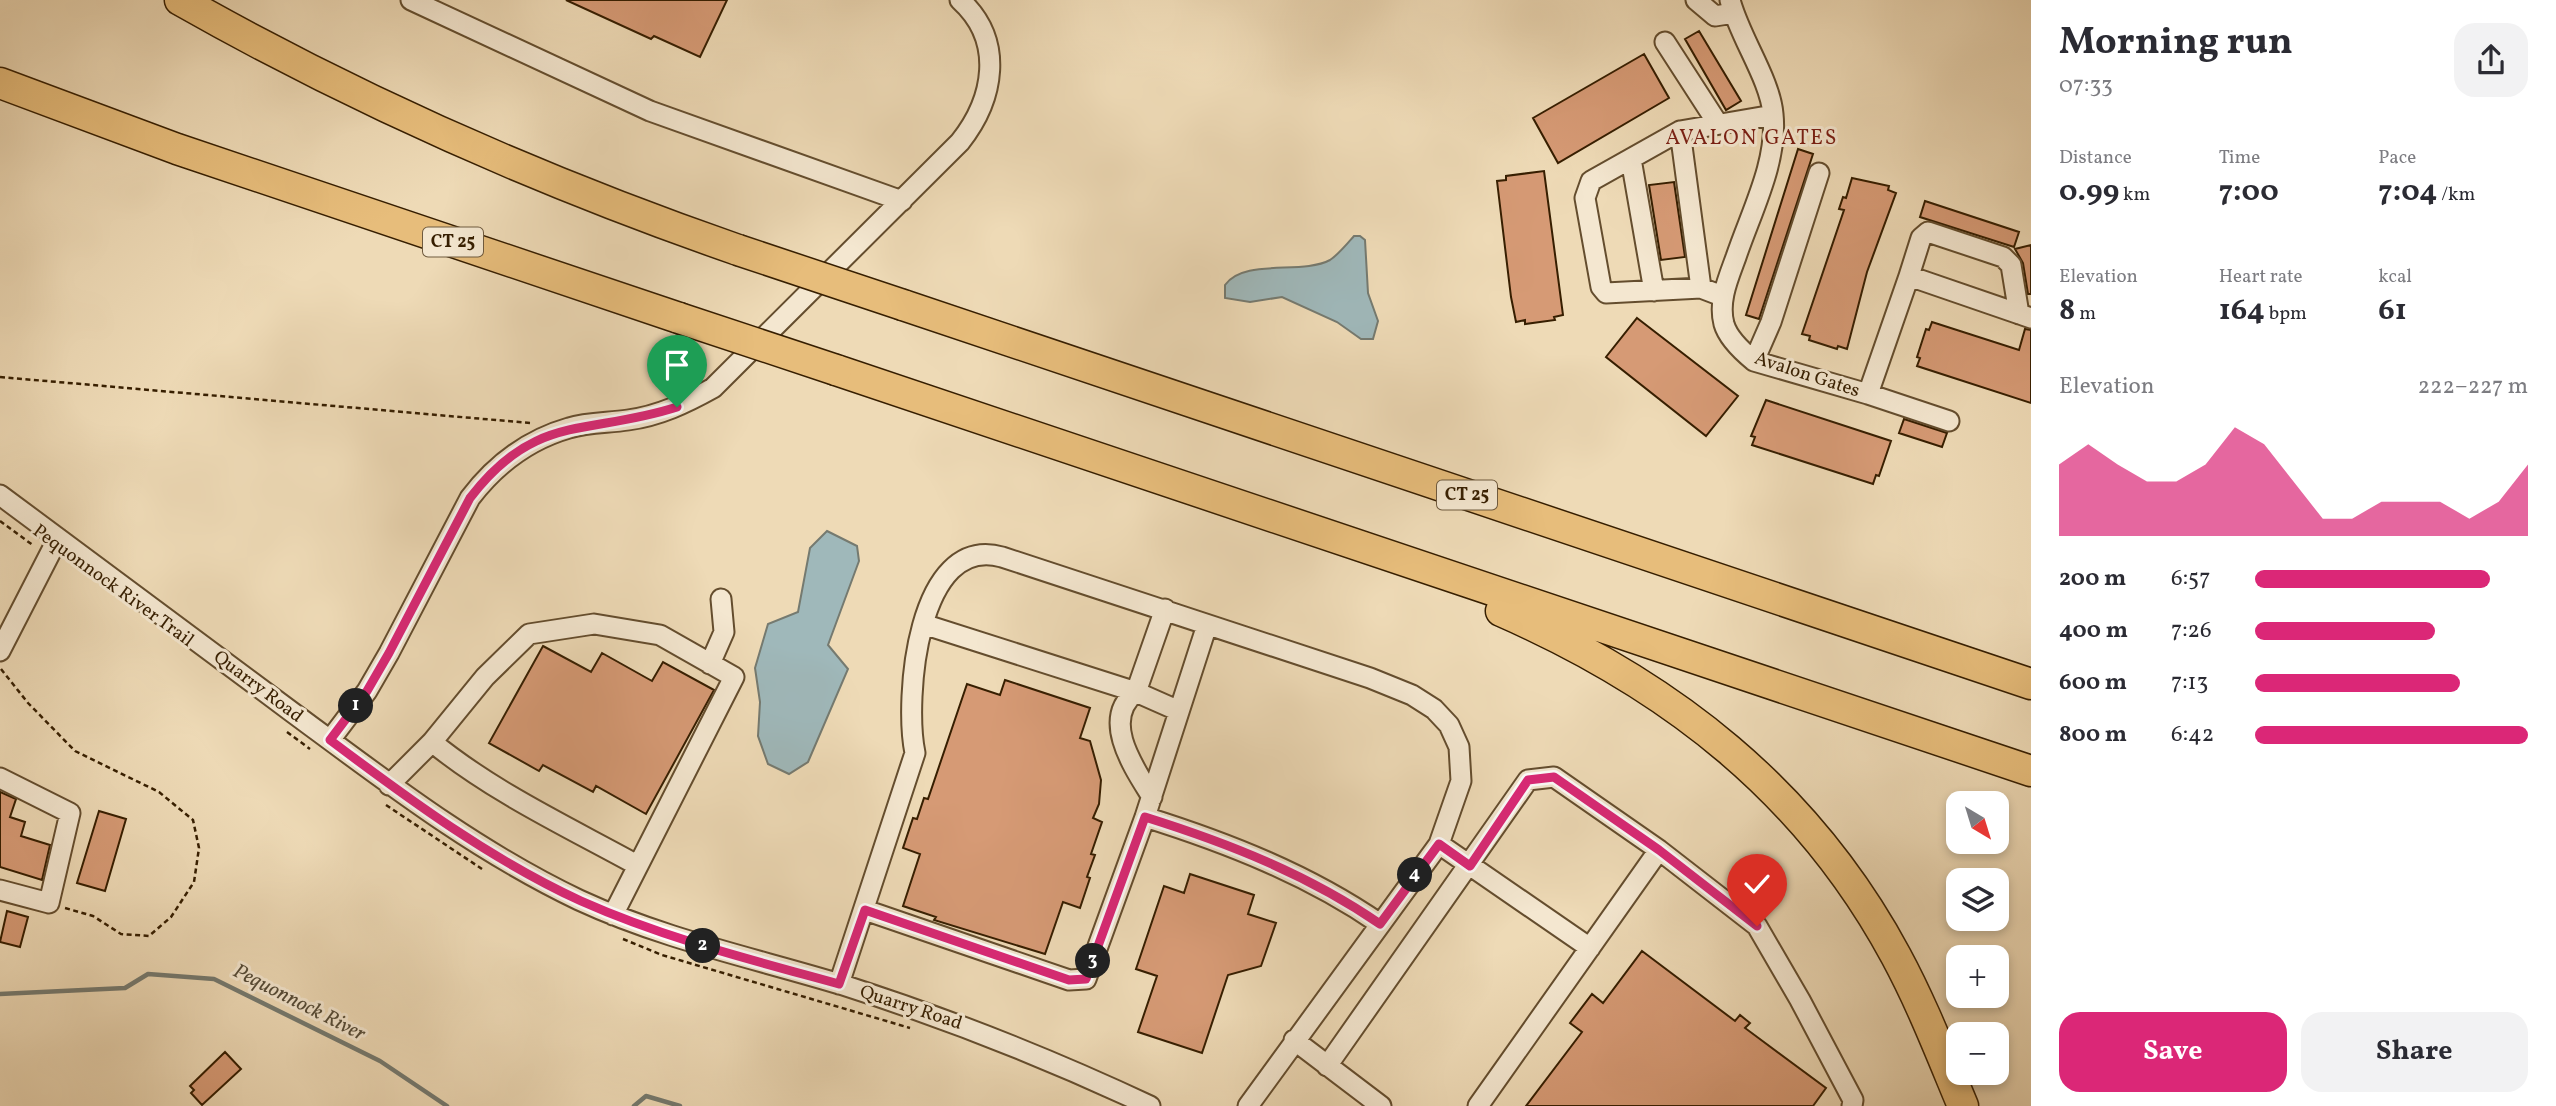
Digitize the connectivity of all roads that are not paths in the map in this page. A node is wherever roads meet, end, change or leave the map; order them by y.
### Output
1 (180, 0) edge
2 (215, 0) edge
3 (411, 0) edge
4 (960, 0) edge
5 (1696, 0) edge
6 (1732, 7) edge
7 (1665, 42) dead end
8 (0, 83) edge
9 (0, 103) edge
10 (1773, 115) junction
11 (1718, 124) junction
12 (437, 131) junction
13 (1680, 131) junction
14 (1631, 159) junction
15 (228, 166) junction
16 (1819, 173) dead end
17 (902, 201) junction
18 (1909, 276) junction
19 (1701, 288) junction
20 (1654, 290) junction
21 (1722, 296) junction
22 (2025, 316) edge
23 (1754, 361) junction
24 (1868, 394) junction
25 (1950, 422) dead end
26 (0, 495) edge
27 (1319, 532) junction
28 (58, 538) junction
29 (1746, 588) junction
30 (720, 599) dead end
31 (1165, 608) junction
32 (923, 624) junction
33 (1207, 625) junction
34 (0, 651) edge
35 (710, 664) junction
36 (2031, 664) edge
37 (2031, 684) edge
38 (1136, 692) junction
39 (1180, 711) junction
40 (330, 740) junction
41 (432, 742) junction
42 (2031, 771) edge
43 (0, 778) edge
44 (389, 785) junction
45 (1152, 797) junction
46 (1145, 817) junction
47 (1439, 844) junction
48 (1659, 850) junction
49 (637, 865) junction
50 (1470, 866) junction
51 (0, 890) edge
52 (865, 910) junction
53 (613, 924) junction
54 (1380, 924) junction
55 (1590, 948) junction
56 (839, 984) junction
57 (1294, 1040) junction
58 (1327, 1066) junction
59 (1150, 1106) edge
60 (1248, 1106) edge
61 (1381, 1106) edge
62 (1478, 1106) edge
63 (1852, 1106) edge
64 (1964, 1106) edge

1 - 12 highway, CT 25
2 - 12 highway
3 - 17 street
4 - 17 street
5 - 6 street
6 - 10 street, Avalon Gates
7 - 11 street
8 - 15 highway, CT 25
9 - 15 highway
10 - 11 street
10 - 21 street, Avalon Gates
11 - 13 street
12 - 29 highway, CT 25, bridge
13 - 14 street
13 - 19 street
14 - 20 street
14 - 20 street
15 - 27 highway, CT 25, bridge
16 - 23 street
17 - 40 street
18 - 22 street
18 - 22 street, Avalon Gates
18 - 24 street, Avalon Gates
19 - 20 street
19 - 21 street
21 - 23 street, Avalon Gates
23 - 24 street, Avalon Gates
24 - 25 street
26 - 28 street, Quarry Road
27 - 42 highway, CT 25
27 - 64 highway
28 - 34 street
28 - 40 street, Quarry Road
29 - 36 highway
29 - 37 highway, CT 25
30 - 35 street
31 - 32 street
31 - 33 street
31 - 38 street
32 - 38 street
32 - 52 street
33 - 39 street
33 - 47 street
35 - 41 street
35 - 49 street
38 - 39 street
38 - 45 street
39 - 45 street
40 - 44 street, Quarry Road
41 - 44 street
41 - 49 street
43 - 51 street
44 - 53 street, Quarry Road
45 - 46 street
46 - 52 street
46 - 54 street
47 - 50 street
47 - 54 street
48 - 50 street
48 - 55 street
48 - 63 street
49 - 53 street
50 - 55 street
50 - 58 street
52 - 56 street
53 - 56 street, Quarry Road
54 - 57 street
55 - 62 street
56 - 59 street, Quarry Road
57 - 58 street
57 - 60 street
58 - 61 street

